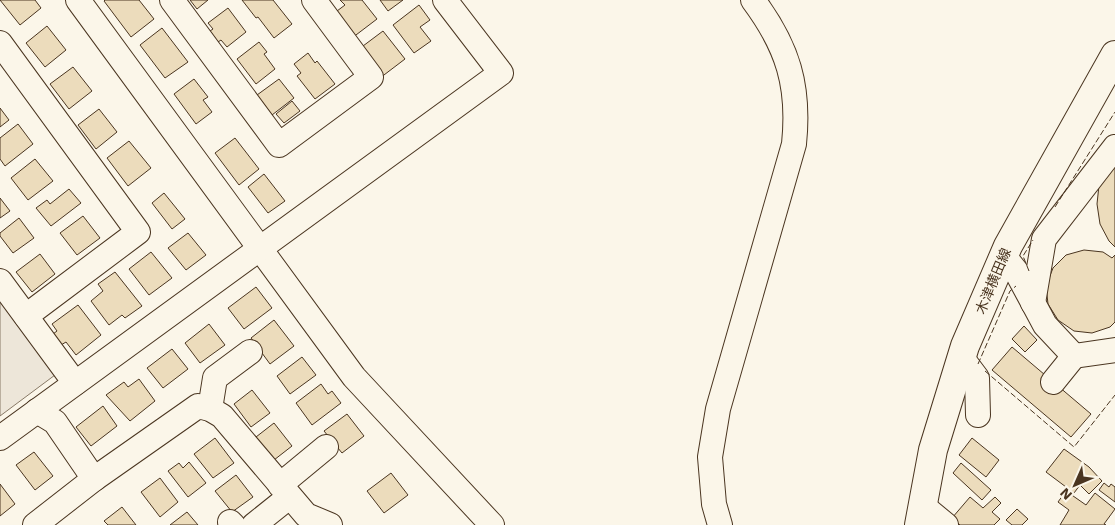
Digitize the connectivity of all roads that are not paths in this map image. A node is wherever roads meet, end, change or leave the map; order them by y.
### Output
1 (78, 0) edge
2 (172, 0) edge
3 (314, 0) edge
4 (445, 0) edge
5 (753, 0) edge
6 (0, 43) edge
7 (1115, 55) edge
8 (1115, 147) edge
9 (259, 249) junction
10 (1004, 256) junction
11 (0, 281) edge
12 (1033, 303) junction
13 (26, 316) junction
14 (1115, 350) edge
15 (250, 352) dead end
16 (1074, 356) junction
17 (962, 358) junction
18 (1053, 382) dead end
19 (75, 383) junction
20 (210, 409) junction
21 (37, 411) junction
22 (978, 415) dead end
23 (0, 438) edge
24 (326, 447) dead end
25 (94, 479) junction
26 (284, 491) junction
27 (921, 515) edge
28 (35, 525) edge
29 (254, 525) edge
30 (330, 525) edge
31 (492, 525) edge
32 (720, 525) edge
33 (946, 525) edge

1 - 9 street
2 - 3 street
4 - 9 street
5 - 32 street
6 - 13 street
7 - 10 main road, 木津横田線
8 - 12 street
9 - 19 street
9 - 31 street
10 - 12 street
10 - 17 main road, 木津横田線
11 - 13 street
12 - 16 street
13 - 19 street
14 - 16 street
15 - 20 street
16 - 18 street
17 - 22 street
17 - 27 main road, 木津横田線
19 - 21 street
20 - 25 street
20 - 26 street
21 - 23 street
21 - 25 street
24 - 26 street
25 - 28 street
26 - 29 street
26 - 30 street
27 - 33 street

